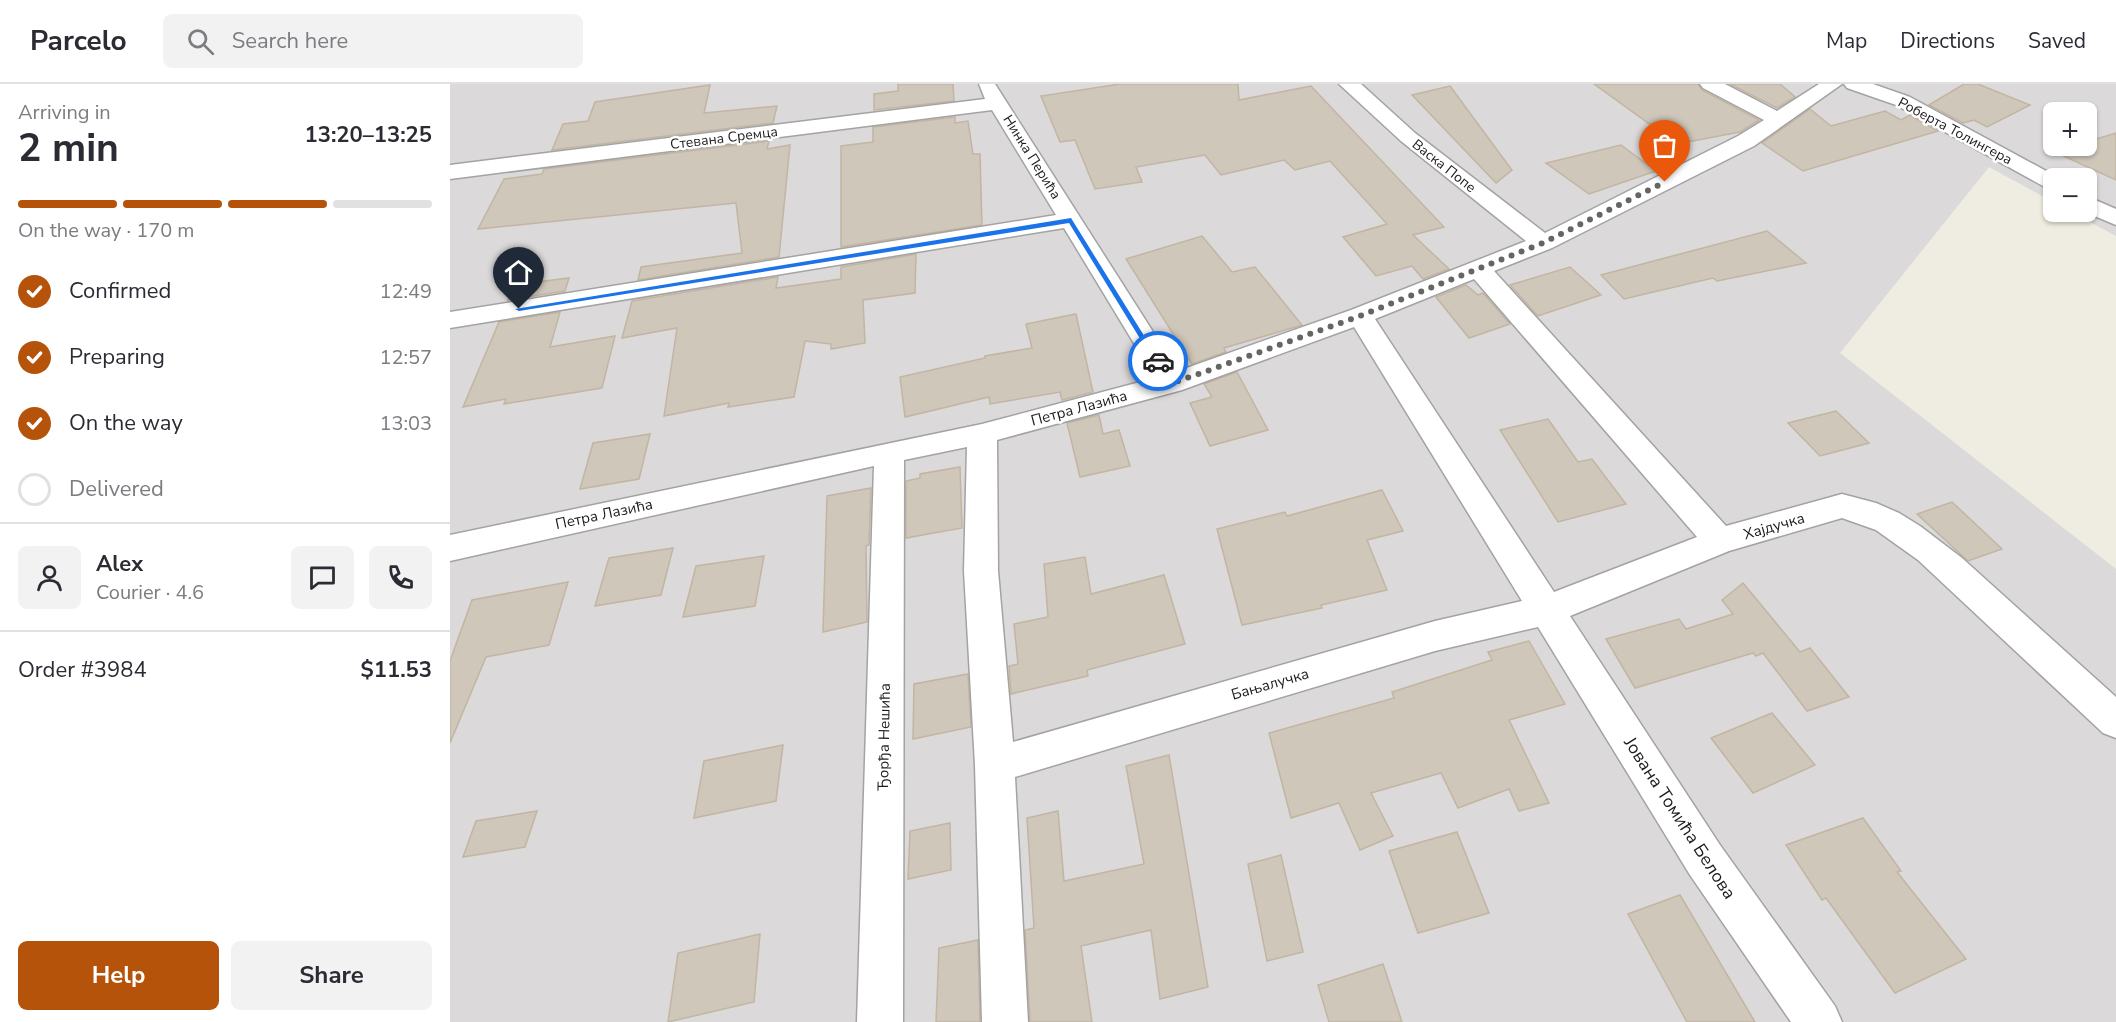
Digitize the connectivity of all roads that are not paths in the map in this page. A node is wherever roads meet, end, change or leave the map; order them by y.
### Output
1 (1349, 84) edge
2 (1710, 84) edge
3 (1832, 84) edge
4 (1854, 84) edge
5 (992, 94) edge
6 (1777, 119) junction
7 (450, 172) edge
8 (2043, 179) edge
9 (2097, 208) edge
10 (2116, 218) edge
11 (1071, 220) junction
12 (1543, 243) junction
13 (1478, 268) junction
14 (1360, 316) junction
15 (450, 320) edge
16 (1172, 383) junction
17 (982, 434) junction
18 (889, 452) junction
19 (1720, 542) junction
20 (450, 548) edge
21 (1547, 610) junction
22 (2116, 721) edge
23 (994, 765) junction
24 (880, 1022) edge
25 (1005, 1022) edge
26 (1819, 1022) edge

1 - 12 street, Васка Попе
2 - 6 street
3 - 6 street, Петра Лазића
4 - 8 street, Роберта Толингера
5 - 7 street, Стевана Сремца
5 - 11 street, Нинка Перића
6 - 12 street, Петра Лазића
9 - 10 street
11 - 15 street
11 - 16 street, Нинка Перића
12 - 13 street, Петра Лазића
13 - 14 street, Петра Лазића
13 - 19 street
14 - 16 street, Петра Лазића
14 - 21 street, Јована Томића Белова
16 - 17 street, Петра Лазића
17 - 18 street, Петра Лазића
17 - 23 street
18 - 20 street, Петра Лазића
18 - 24 street, Ђорђа Нешића
19 - 21 street, Хајдучка
19 - 22 street, Хајдучка
21 - 23 street, Бањалучка
21 - 26 street, Јована Томића Белова
23 - 25 street

